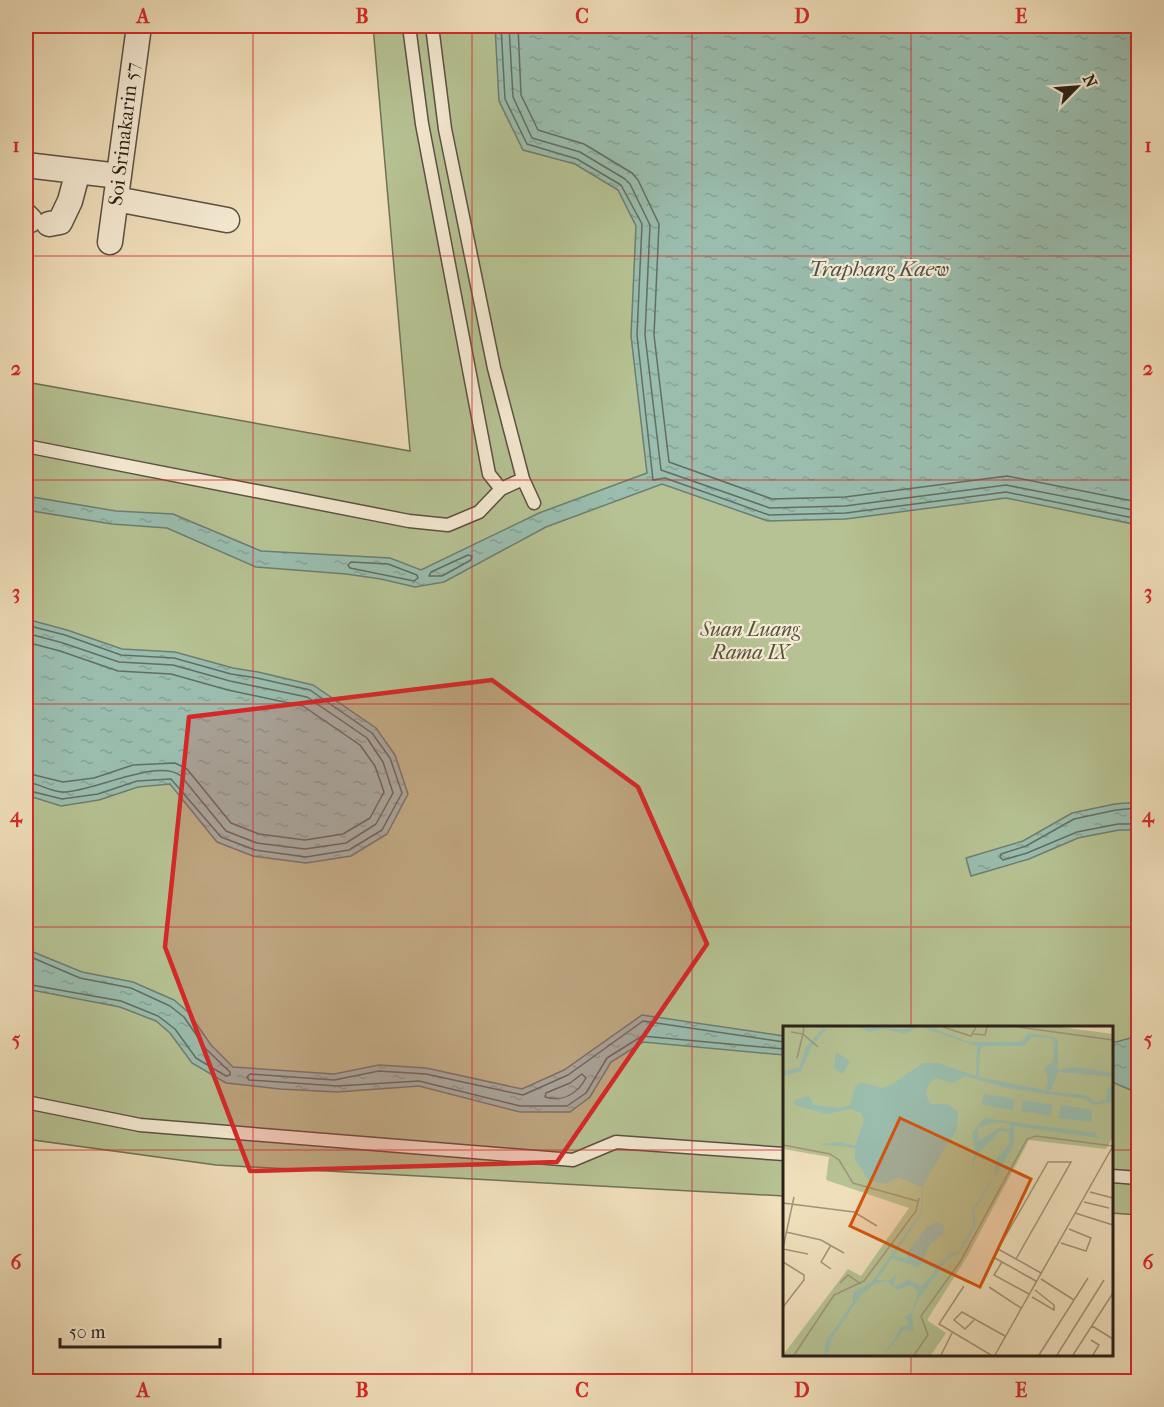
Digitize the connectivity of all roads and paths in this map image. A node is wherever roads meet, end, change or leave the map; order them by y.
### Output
1 (138, 26) edge
2 (409, 26) edge
3 (432, 26) edge
4 (26, 165) edge
5 (78, 171) junction
6 (117, 188) junction
7 (35, 220) edge
8 (227, 220) dead end
9 (110, 242) dead end
10 (26, 446) edge
11 (523, 479) junction
12 (501, 489) junction
13 (534, 503) dead end
14 (26, 1102) edge
15 (783, 1154) edge
16 (1113, 1176) edge
17 (1138, 1178) edge

1 - 6 street, Soi Srinakarin 57
2 - 12 lane
3 - 11 lane
4 - 5 street
5 - 6 street
5 - 7 street
6 - 8 street
6 - 9 street, Soi Srinakarin 57
10 - 12 lane
11 - 12 lane
11 - 13 lane
14 - 15 lane
16 - 17 lane

